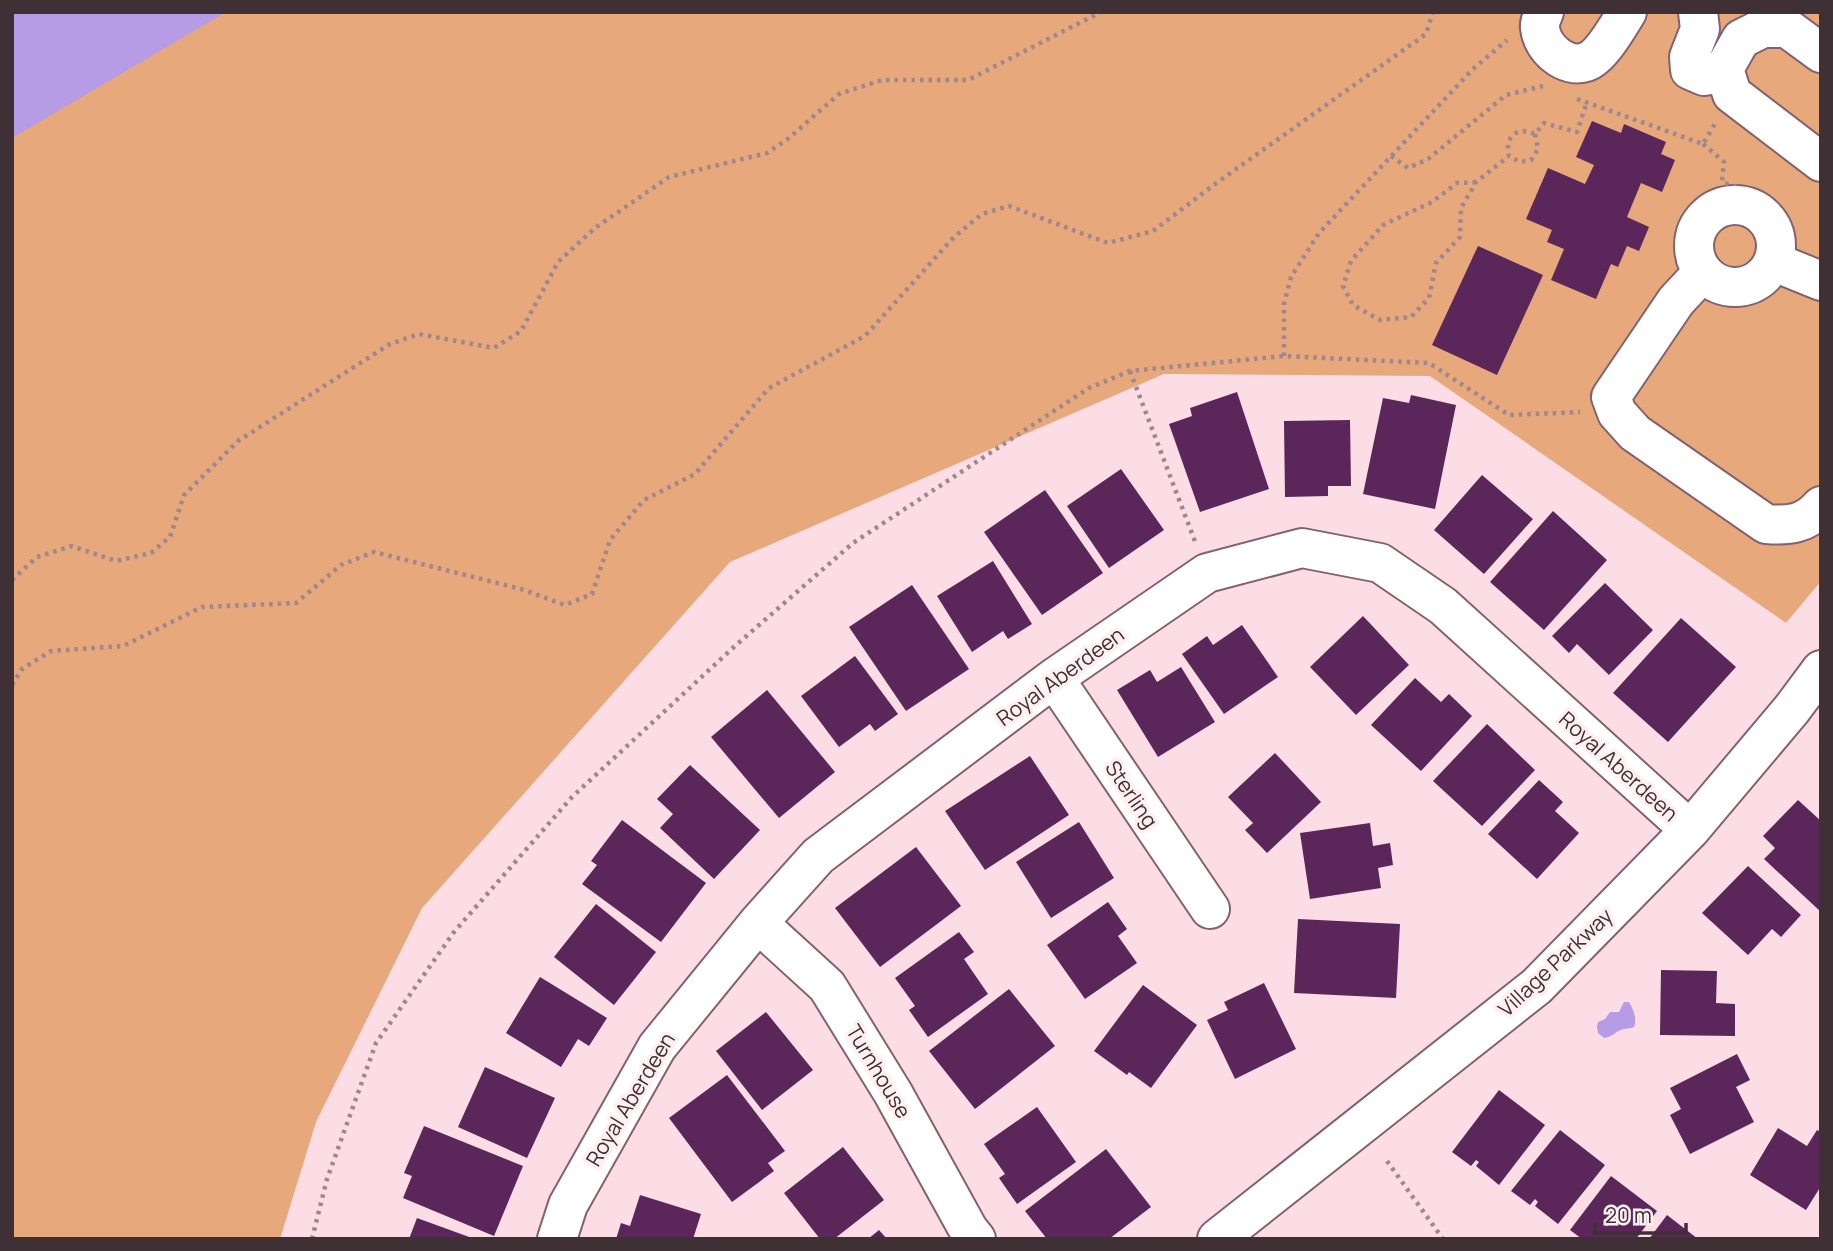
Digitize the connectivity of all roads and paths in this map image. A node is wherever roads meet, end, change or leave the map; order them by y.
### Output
1 (1101, 12) edge
2 (1433, 12) edge
3 (1627, 12) edge
4 (1698, 12) edge
5 (1541, 19) edge
6 (1821, 53) edge
7 (1729, 84) junction
8 (1554, 90) dead end
9 (1576, 99) dead end
10 (1587, 103) junction
11 (1535, 134) junction
12 (1703, 144) junction
13 (1391, 156) junction
14 (1509, 156) junction
15 (1821, 162) edge
16 (1476, 182) junction
17 (1782, 246) junction
18 (1703, 272) junction
19 (1821, 281) edge
20 (1284, 356) junction
21 (1130, 371) junction
22 (1616, 411) junction
23 (1821, 506) edge
24 (1207, 573) junction
25 (12, 580) edge
26 (1821, 670) edge
27 (1054, 678) junction
28 (12, 685) edge
29 (1689, 830) junction
30 (1210, 909) dead end
31 (758, 923) junction
32 (1387, 1161) dead end
33 (312, 1239) edge
34 (557, 1239) edge
35 (976, 1239) edge
36 (1217, 1239) edge
37 (1443, 1239) edge

1 - 25 path
2 - 28 path
3 - 5 street
4 - 7 street
5 - 13 path
6 - 7 street
7 - 12 path
7 - 15 street
8 - 13 path
9 - 10 path
10 - 11 path
10 - 12 path
11 - 14 path
11 - 14 path
12 - 17 path
13 - 20 path
14 - 16 path
16 - 16 path
17 - 18 street
17 - 18 street
17 - 19 street
18 - 22 street
20 - 21 path
20 - 22 path
21 - 24 path
21 - 33 path
22 - 23 street
24 - 27 street, Royal Aberdeen
24 - 29 street, Royal Aberdeen
26 - 29 street, Village Parkway
27 - 30 street, Sterling
27 - 31 street, Royal Aberdeen
29 - 36 street, Village Parkway
31 - 34 street, Royal Aberdeen
31 - 35 street, Turnhouse
32 - 37 path

